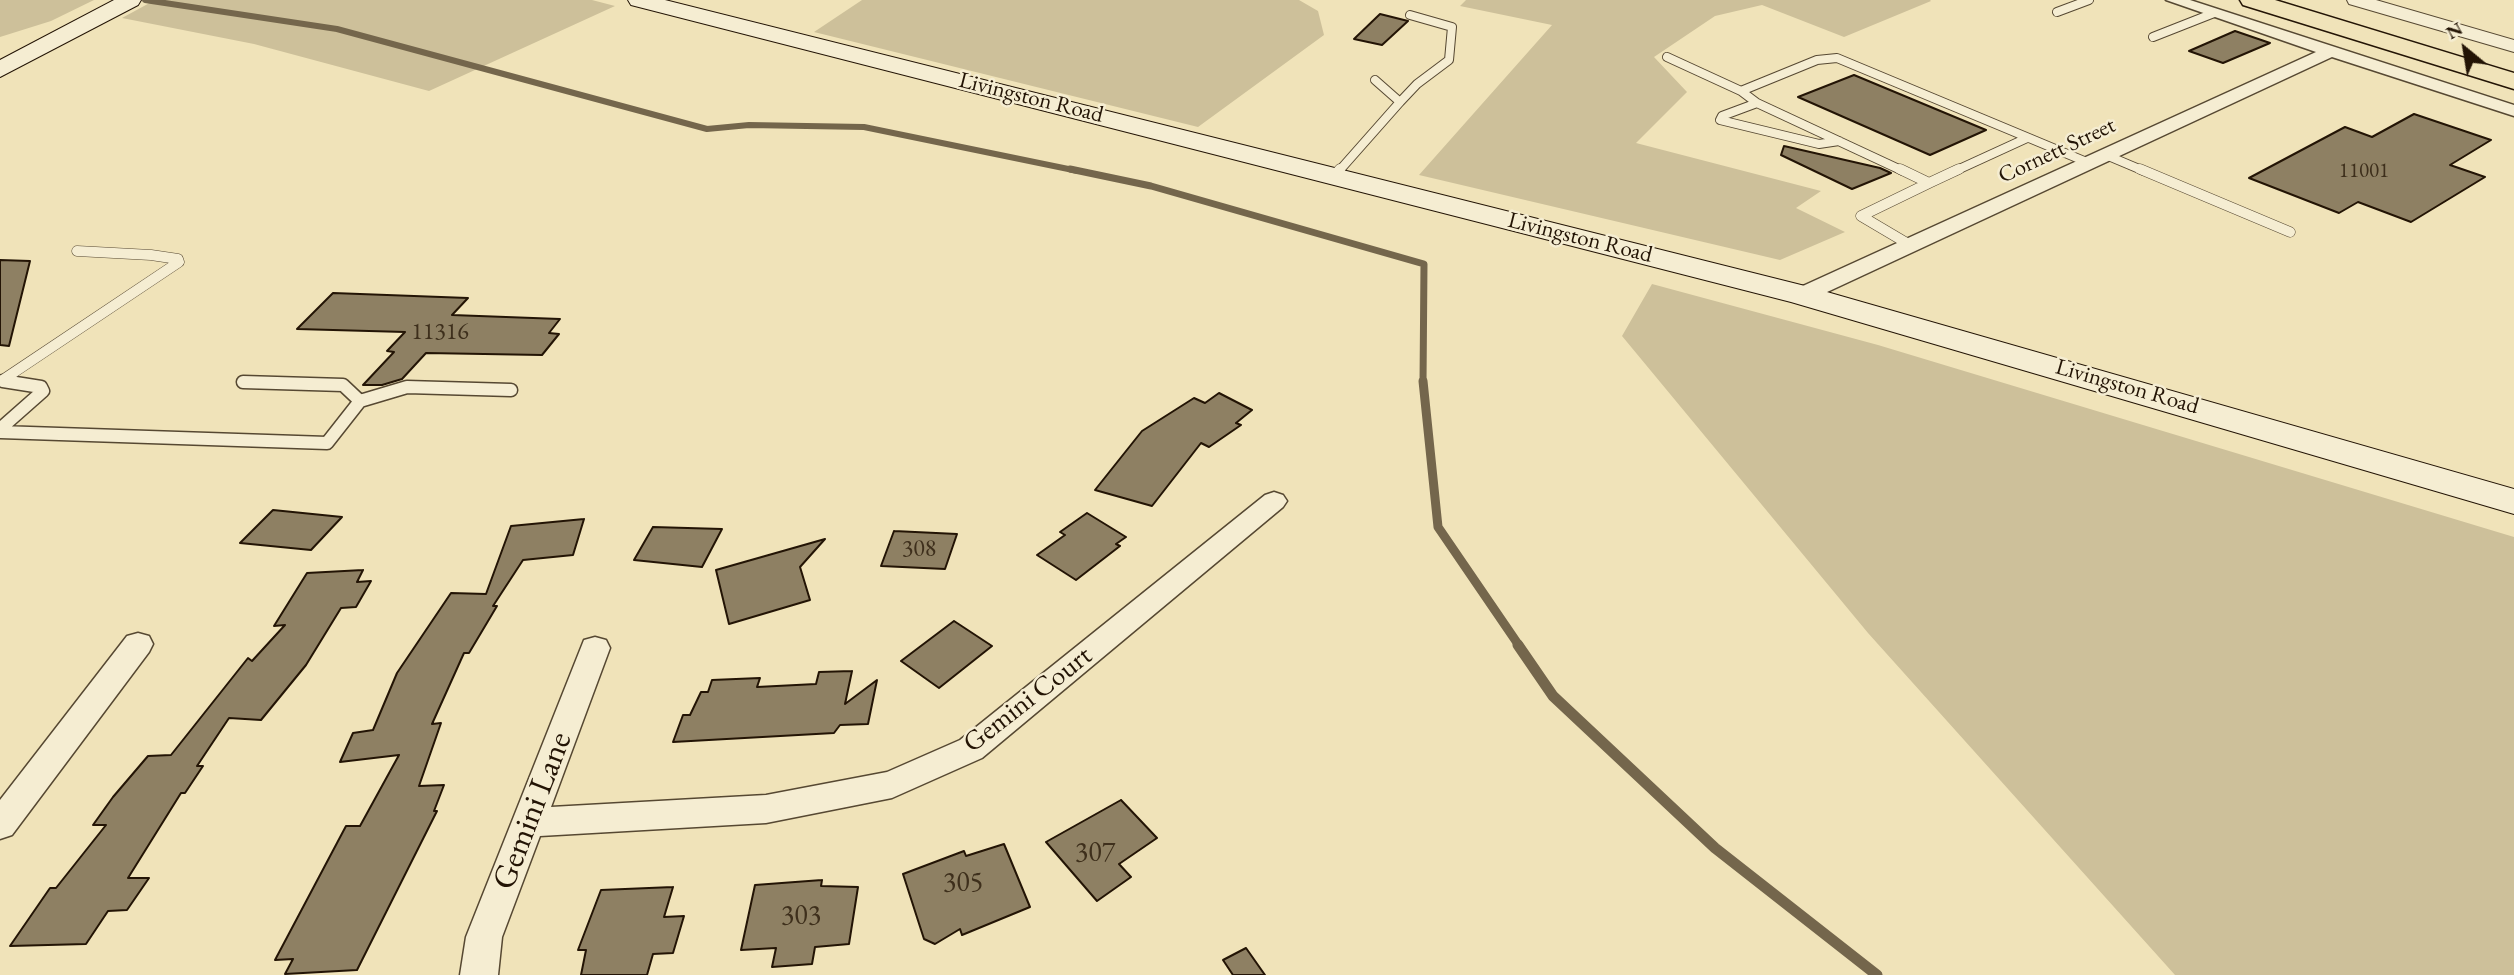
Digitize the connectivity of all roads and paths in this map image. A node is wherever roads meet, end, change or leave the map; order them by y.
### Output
1 (130, 0) edge
2 (639, 0) edge
3 (2089, 0) edge
4 (2175, 0) edge
5 (2251, 0) edge
6 (2305, 0) edge
7 (2356, 0) edge
8 (2057, 12) dead end
9 (2214, 13) junction
10 (1410, 15) dead end
11 (2153, 37) dead end
12 (2514, 46) edge
13 (2332, 51) junction
14 (1667, 57) dead end
15 (2514, 63) edge
16 (0, 70) edge
17 (1375, 80) dead end
18 (2514, 81) edge
19 (1741, 91) junction
20 (1401, 102) junction
21 (1757, 103) junction
22 (2514, 111) edge
23 (2027, 138) junction
24 (1839, 141) junction
25 (2098, 159) junction
26 (1335, 175) junction
27 (1929, 183) junction
28 (2290, 232) dead end
29 (1910, 245) junction
30 (77, 251) dead end
31 (1802, 295) junction
32 (0, 381) edge
33 (243, 382) dead end
34 (511, 390) dead end
35 (360, 401) junction
36 (0, 431) edge
37 (1274, 500) dead end
38 (2514, 502) edge
39 (138, 644) dead end
40 (595, 649) dead end
41 (528, 822) junction
42 (0, 825) edge
43 (479, 975) edge

1 - 16 main road
2 - 26 main road, Livingston Road
3 - 8 lane
4 - 9 street
5 - 18 highway
6 - 15 highway
7 - 12 street
9 - 11 lane
9 - 13 street
10 - 20 lane
13 - 22 street
13 - 25 street, Cornett Street
14 - 19 lane
17 - 20 lane
19 - 21 lane
19 - 23 lane
20 - 26 lane
21 - 24 lane
21 - 24 lane
23 - 25 lane
23 - 27 lane
24 - 27 lane
25 - 28 lane
25 - 29 street, Cornett Street
26 - 31 main road, Livingston Road
27 - 29 lane
29 - 31 street, Cornett Street
30 - 32 lane
31 - 38 main road, Livingston Road
32 - 36 lane
33 - 35 lane
34 - 35 lane
35 - 36 lane
37 - 41 street, Gemini Court
39 - 42 street
40 - 41 street, Gemini Lane
41 - 43 street, Gemini Lane

